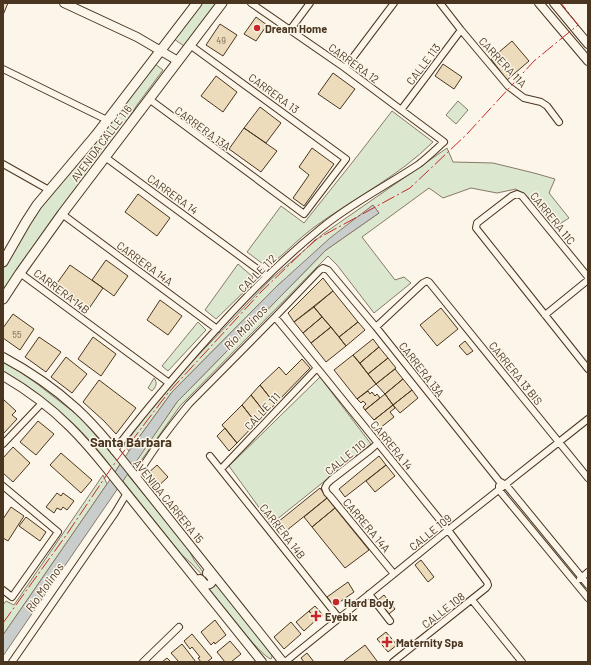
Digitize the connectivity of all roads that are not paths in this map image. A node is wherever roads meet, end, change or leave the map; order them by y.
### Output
1 (64, 3) edge
2 (197, 3) edge
3 (222, 3) edge
4 (251, 3) edge
5 (310, 3) edge
6 (394, 3) edge
7 (440, 3) edge
8 (539, 3) edge
9 (554, 3) edge
10 (290, 30) junction
11 (461, 30) junction
12 (588, 44) edge
13 (190, 46) junction
14 (161, 51) junction
15 (178, 61) junction
16 (588, 62) edge
17 (345, 68) junction
18 (3, 69) edge
19 (149, 99) junction
20 (400, 110) junction
21 (108, 120) junction
22 (559, 122) dead end
23 (444, 142) joint
24 (105, 158) junction
25 (3, 164) edge
26 (49, 190) junction
27 (62, 214) junction
28 (304, 214) joint
29 (3, 262) edge
30 (20, 273) junction
31 (267, 276) junction
32 (588, 279) edge
33 (3, 299) edge
34 (545, 315) junction
35 (275, 317) junction
36 (376, 327) junction
37 (217, 329) junction
38 (3, 356) edge
39 (317, 368) junction
40 (588, 369) edge
41 (3, 376) edge
42 (169, 383) junction
43 (42, 403) junction
44 (588, 419) edge
45 (559, 442) junction
46 (378, 443) junction
47 (3, 444) edge
48 (116, 453) junction
49 (210, 456) dead end
50 (221, 469) junction
51 (133, 475) junction
52 (588, 478) edge
53 (499, 481) junction
54 (506, 484) junction
55 (3, 486) edge
56 (325, 488) joint
57 (499, 490) junction
58 (127, 493) junction
59 (448, 530) junction
60 (192, 548) junction
61 (179, 559) junction
62 (588, 572) edge
63 (394, 574) junction
64 (582, 578) junction
65 (576, 583) junction
66 (588, 585) edge
67 (486, 588) joint
68 (3, 590) edge
69 (369, 594) junction
70 (588, 598) edge
71 (472, 600) junction
72 (339, 618) junction
73 (390, 622) dead end
74 (179, 627) dead end
75 (401, 660) edge
76 (12, 662) edge
77 (142, 662) edge
78 (262, 662) edge
79 (284, 662) edge
80 (393, 662) edge
81 (522, 662) edge

1 - 14 main road
2 - 14 main road, AVENIDA CALLE 116
3 - 13 main road, AVENIDA CALLE 116
4 - 10 street, CARRERA 12
5 - 10 street
6 - 17 street
7 - 11 street, CARRERA 11A
8 - 16 main road
9 - 12 main road
10 - 17 street, CARRERA 12
11 - 20 street, CALLE 113
11 - 22 street, CARRERA 11A
13 - 15 main road, AVENIDA CALLE 116
13 - 28 street, CARRERA 13
14 - 15 main road
14 - 21 main road, AVENIDA CALLE 116
15 - 19 main road, AVENIDA CALLE 116
17 - 20 street, CARRERA 12
18 - 21 street
19 - 24 main road, AVENIDA CALLE 116
19 - 28 street, CARRERA 13A
20 - 23 street, CARRERA 12
21 - 26 main road, AVENIDA CALLE 116
23 - 31 street, CALLE 112
24 - 27 main road, AVENIDA CALLE 116
24 - 31 street, CARRERA 14
25 - 26 street
26 - 29 main road, AVENIDA CALLE 116
27 - 30 main road, AVENIDA CALLE 116
27 - 37 street, CARRERA 14A
30 - 33 main road, AVENIDA CALLE 116
30 - 42 street, CARRERA 14B
31 - 37 street, CALLE 112
32 - 34 street
32 - 34 street, CARRERA 11C
34 - 40 street
35 - 36 street, CARRERA 13A
35 - 39 street, CARRERA 14
35 - 51 street
36 - 45 street, CARRERA 13 BIS
36 - 53 street, CARRERA 13A
37 - 42 street, CALLE 112
38 - 48 main road, AVENIDA CARRERA 15
39 - 46 street, CARRERA 14
39 - 50 street, CALLE 111
41 - 43 main road
42 - 48 street, CALLE 112
43 - 47 street
43 - 58 main road
44 - 45 street, CALLE 109
45 - 52 street, CARRERA 13 BIS
45 - 54 street, CALLE 109
46 - 56 street, CALLE 110
46 - 59 street, CARRERA 14
48 - 51 main road, AVENIDA CARRERA 15
49 - 50 street, CARRERA 14B
50 - 72 street, CARRERA 14B
51 - 60 main road, AVENIDA CARRERA 15
53 - 54 street, CARRERA 13A
53 - 57 street
54 - 57 street, CALLE 109
54 - 64 street, CARRERA 13A
55 - 68 street
56 - 63 street, CARRERA 14A
57 - 59 street, CALLE 109
57 - 65 street
58 - 61 main road
58 - 76 street
59 - 63 street, CALLE 109
59 - 67 street, CARRERA 14
60 - 61 main road
60 - 79 main road, AVENIDA CARRERA 15
61 - 78 main road
62 - 64 street
63 - 69 street, CALLE 109
64 - 65 street
64 - 66 street, CARRERA 13A
65 - 70 street
67 - 71 street, CALLE 108
69 - 72 street, CALLE 109
69 - 73 street
71 - 75 street, CALLE 108
71 - 81 street
72 - 79 street, CALLE 109
74 - 77 street
75 - 80 street, CALLE 108

